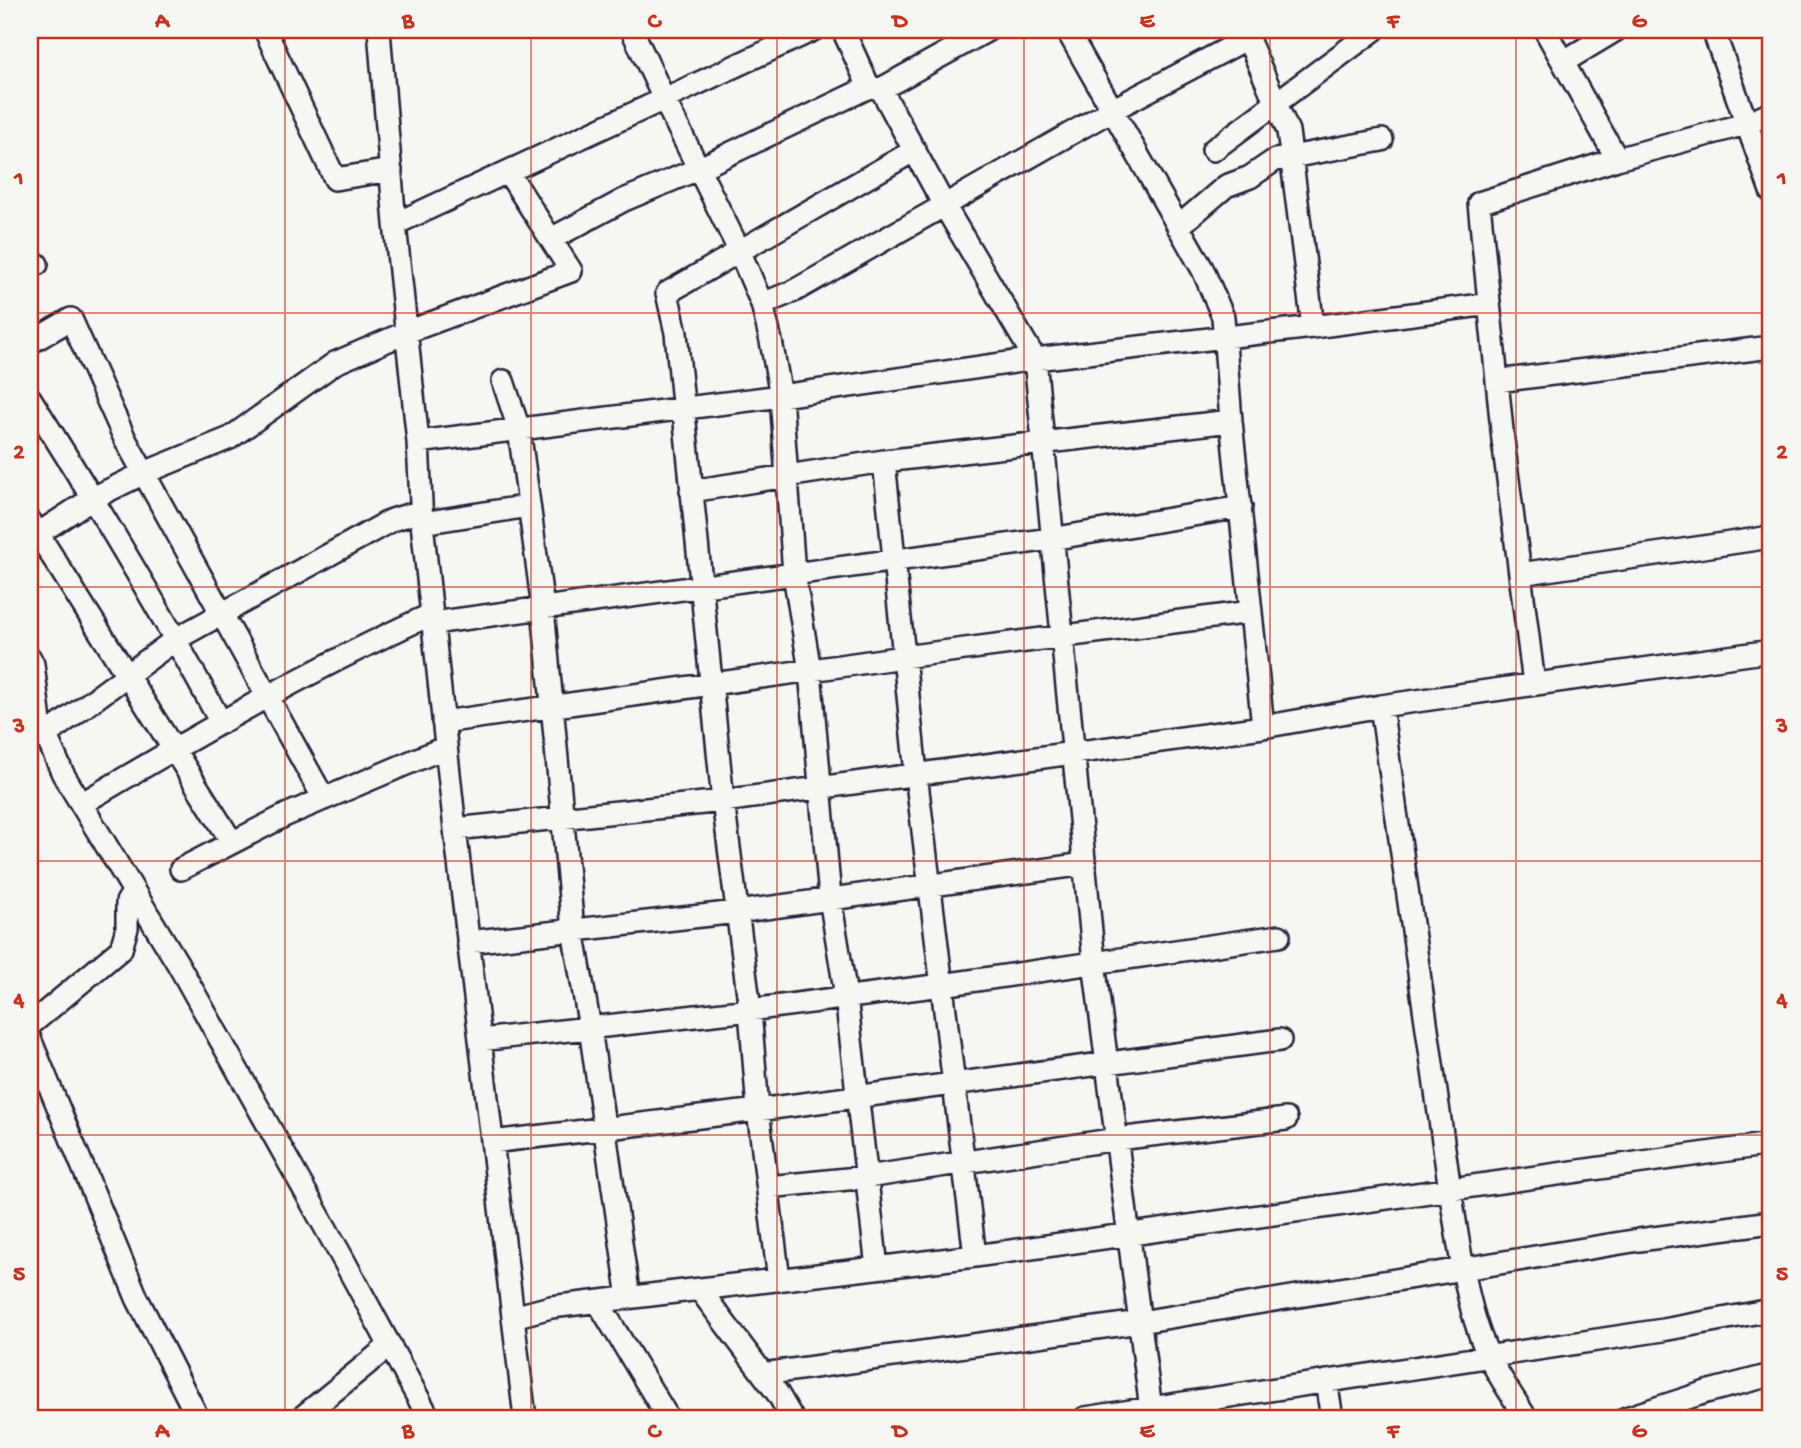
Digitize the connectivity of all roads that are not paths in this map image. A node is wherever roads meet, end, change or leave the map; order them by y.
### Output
1 (265, 30) edge
2 (379, 30) edge
3 (632, 30) edge
4 (813, 30) edge
5 (843, 30) edge
6 (988, 30) edge
7 (1067, 30) edge
8 (1374, 30) edge
9 (1545, 30) edge
10 (1616, 30) edge
11 (1713, 30) edge
12 (1246, 34) edge
13 (1563, 62) junction
14 (875, 88) junction
15 (664, 99) junction
16 (1276, 103) junction
17 (1112, 110) junction
18 (1771, 113) edge
19 (1749, 124) junction
20 (1382, 140) dead end
21 (915, 150) junction
22 (1213, 150) dead end
23 (1293, 156) junction
24 (1617, 159) junction
25 (698, 169) junction
26 (391, 170) junction
27 (508, 172) junction
28 (1771, 191) edge
29 (944, 205) junction
30 (396, 223) junction
31 (1178, 227) junction
32 (551, 239) junction
33 (738, 250) junction
34 (1489, 303) junction
35 (762, 304) junction
36 (1312, 327) junction
37 (407, 332) junction
38 (1225, 337) junction
39 (30, 343) edge
40 (1771, 347) edge
41 (1035, 359) junction
42 (503, 381) dead end
43 (1497, 381) junction
44 (781, 396) junction
45 (30, 398) edge
46 (684, 409) junction
47 (1230, 421) junction
48 (519, 429) junction
49 (1043, 441) junction
50 (418, 442) junction
51 (884, 461) junction
52 (144, 473) junction
53 (787, 478) junction
54 (691, 491) junction
55 (93, 498) junction
56 (529, 506) junction
57 (1241, 507) junction
58 (421, 517) junction
59 (33, 531) edge
60 (1771, 537) edge
61 (1051, 539) junction
62 (895, 560) junction
63 (794, 574) junction
64 (1520, 574) junction
65 (700, 587) junction
66 (542, 608) junction
67 (222, 612) junction
68 (1251, 612) junction
69 (432, 618) junction
70 (1062, 635) junction
71 (176, 639) junction
72 (1771, 651) edge
73 (903, 657) junction
74 (30, 658) edge
75 (810, 671) junction
76 (128, 676) junction
77 (1534, 684) junction
78 (711, 686) junction
79 (269, 697) junction
80 (1381, 706) junction
81 (551, 708) junction
82 (443, 722) junction
83 (221, 723) junction
84 (38, 725) edge
85 (1263, 727) junction
86 (446, 747) junction
87 (174, 748) junction
88 (1075, 752) junction
89 (916, 774) junction
90 (819, 788) junction
91 (324, 799) junction
92 (723, 801) junction
93 (81, 804) junction
94 (561, 818) junction
95 (455, 829) junction
96 (232, 842) junction
97 (1085, 864) junction
98 (181, 869) dead end
99 (929, 885) junction
100 (134, 891) junction
101 (830, 898) junction
102 (737, 912) junction
103 (573, 930) junction
104 (1279, 936) dead end
105 (468, 942) junction
106 (1094, 962) junction
107 (942, 985) junction
108 (846, 996) junction
109 (750, 1010) junction
110 (30, 1025) edge
111 (590, 1028) junction
112 (30, 1039) edge
113 (480, 1040) junction
114 (1280, 1040) dead end
115 (1107, 1062) junction
116 (953, 1083) junction
117 (857, 1096) junction
118 (758, 1110) junction
119 (1286, 1119) dead end
120 (603, 1128) junction
121 (1117, 1139) junction
122 (492, 1142) junction
123 (1771, 1144) edge
124 (963, 1163) junction
125 (867, 1177) junction
126 (768, 1187) junction
127 (1450, 1190) junction
128 (1771, 1222) edge
129 (1130, 1235) junction
130 (975, 1256) junction
131 (877, 1268) junction
132 (1464, 1268) junction
133 (779, 1280) junction
134 (700, 1290) junction
135 (629, 1298) junction
136 (598, 1302) junction
137 (1771, 1310) edge
138 (513, 1317) junction
139 (1140, 1322) junction
140 (390, 1345) junction
141 (1489, 1357) junction
142 (763, 1374) junction
143 (1771, 1375) edge
144 (1326, 1381) junction
145 (1152, 1413) edge
146 (198, 1418) edge
147 (301, 1418) edge
148 (429, 1418) edge
149 (525, 1418) edge
150 (668, 1418) edge
151 (792, 1418) edge
152 (1085, 1418) edge
153 (1332, 1418) edge
154 (1526, 1418) edge
155 (1626, 1418) edge

1 - 26 street
2 - 26 street
3 - 15 street
4 - 15 street
5 - 14 street
6 - 14 street
7 - 17 street
8 - 16 street
9 - 13 street
10 - 13 street
11 - 19 street
12 - 16 street
12 - 17 street
13 - 24 street
14 - 21 street
14 - 25 street
15 - 25 street
15 - 27 street
16 - 22 street
16 - 23 street
17 - 29 street
17 - 31 street
18 - 19 street
19 - 24 street
19 - 28 street
20 - 23 street
21 - 29 street
21 - 33 street
23 - 31 street
23 - 36 street
24 - 34 street
25 - 32 street
25 - 33 street
26 - 30 street
27 - 30 street
27 - 32 street
29 - 35 street
29 - 41 street
30 - 37 street
31 - 38 street
32 - 37 street
33 - 35 street
33 - 46 street
34 - 36 street
34 - 43 street
35 - 44 street
36 - 38 street
37 - 50 street
37 - 52 street
38 - 41 street
38 - 47 street
39 - 52 street
40 - 43 street
41 - 44 street
41 - 49 street
42 - 48 street
43 - 64 street
44 - 46 street
44 - 53 street
45 - 55 street
46 - 48 street
46 - 54 street
47 - 49 street
47 - 57 street
48 - 50 street
48 - 56 street
49 - 51 street
49 - 61 street
50 - 58 street
51 - 53 street
51 - 62 street
52 - 55 street
52 - 67 street
53 - 54 street
53 - 63 street
54 - 65 street
55 - 59 street
55 - 71 street
56 - 58 street
56 - 66 street
57 - 61 street
57 - 68 street
58 - 67 street
58 - 69 street
59 - 76 street
60 - 64 street
61 - 62 street
61 - 70 street
62 - 63 street
62 - 73 street
63 - 65 street
63 - 75 street
64 - 77 street
65 - 66 street
65 - 78 street
66 - 69 street
66 - 81 street
67 - 71 street
67 - 79 street
68 - 70 street
68 - 85 street
69 - 79 street
69 - 82 street
70 - 73 street
70 - 88 street
71 - 76 street
71 - 83 street
72 - 77 street
73 - 75 street
73 - 89 street
74 - 84 street
75 - 78 street
75 - 90 street
76 - 84 street
76 - 87 street
77 - 80 street
78 - 81 street
78 - 92 street
79 - 83 street
79 - 91 street
80 - 85 street
80 - 127 street
81 - 82 street
81 - 94 street
82 - 86 street
83 - 87 street
84 - 93 street
85 - 88 street
86 - 91 street
86 - 95 street
87 - 93 street
87 - 96 street
88 - 89 street
88 - 97 street
89 - 90 street
89 - 99 street
90 - 92 street
90 - 101 street
91 - 96 street
92 - 94 street
92 - 102 street
93 - 100 street
94 - 95 street
94 - 103 street
95 - 105 street
96 - 98 street
97 - 99 street
97 - 106 street
99 - 101 street
99 - 107 street
100 - 110 street
100 - 140 street
101 - 102 street
101 - 108 street
102 - 103 street
102 - 109 street
103 - 105 street
103 - 111 street
104 - 106 street
105 - 113 street
106 - 107 street
106 - 115 street
107 - 108 street
107 - 116 street
108 - 109 street
108 - 117 street
109 - 111 street
109 - 118 street
111 - 113 street
111 - 120 street
112 - 146 street
113 - 122 street
114 - 115 street
115 - 116 street
115 - 121 street
116 - 117 street
116 - 124 street
117 - 118 street
117 - 125 street
118 - 120 street
118 - 126 street
119 - 121 street
120 - 122 street
120 - 135 street
121 - 124 street
121 - 129 street
122 - 138 street
123 - 127 street
124 - 125 street
124 - 130 street
125 - 126 street
125 - 131 street
126 - 133 street
127 - 129 street
127 - 132 street
128 - 132 street
129 - 130 street
129 - 139 street
130 - 131 street
131 - 133 street
132 - 139 street
132 - 141 street
133 - 134 street
134 - 135 street
134 - 142 street
135 - 136 street
136 - 138 street
136 - 150 street
137 - 141 street
138 - 149 street
139 - 142 street
139 - 145 street
140 - 147 street
140 - 148 street
141 - 144 street
141 - 154 street
142 - 151 street
143 - 155 street
144 - 145 street
144 - 153 street
145 - 152 street

